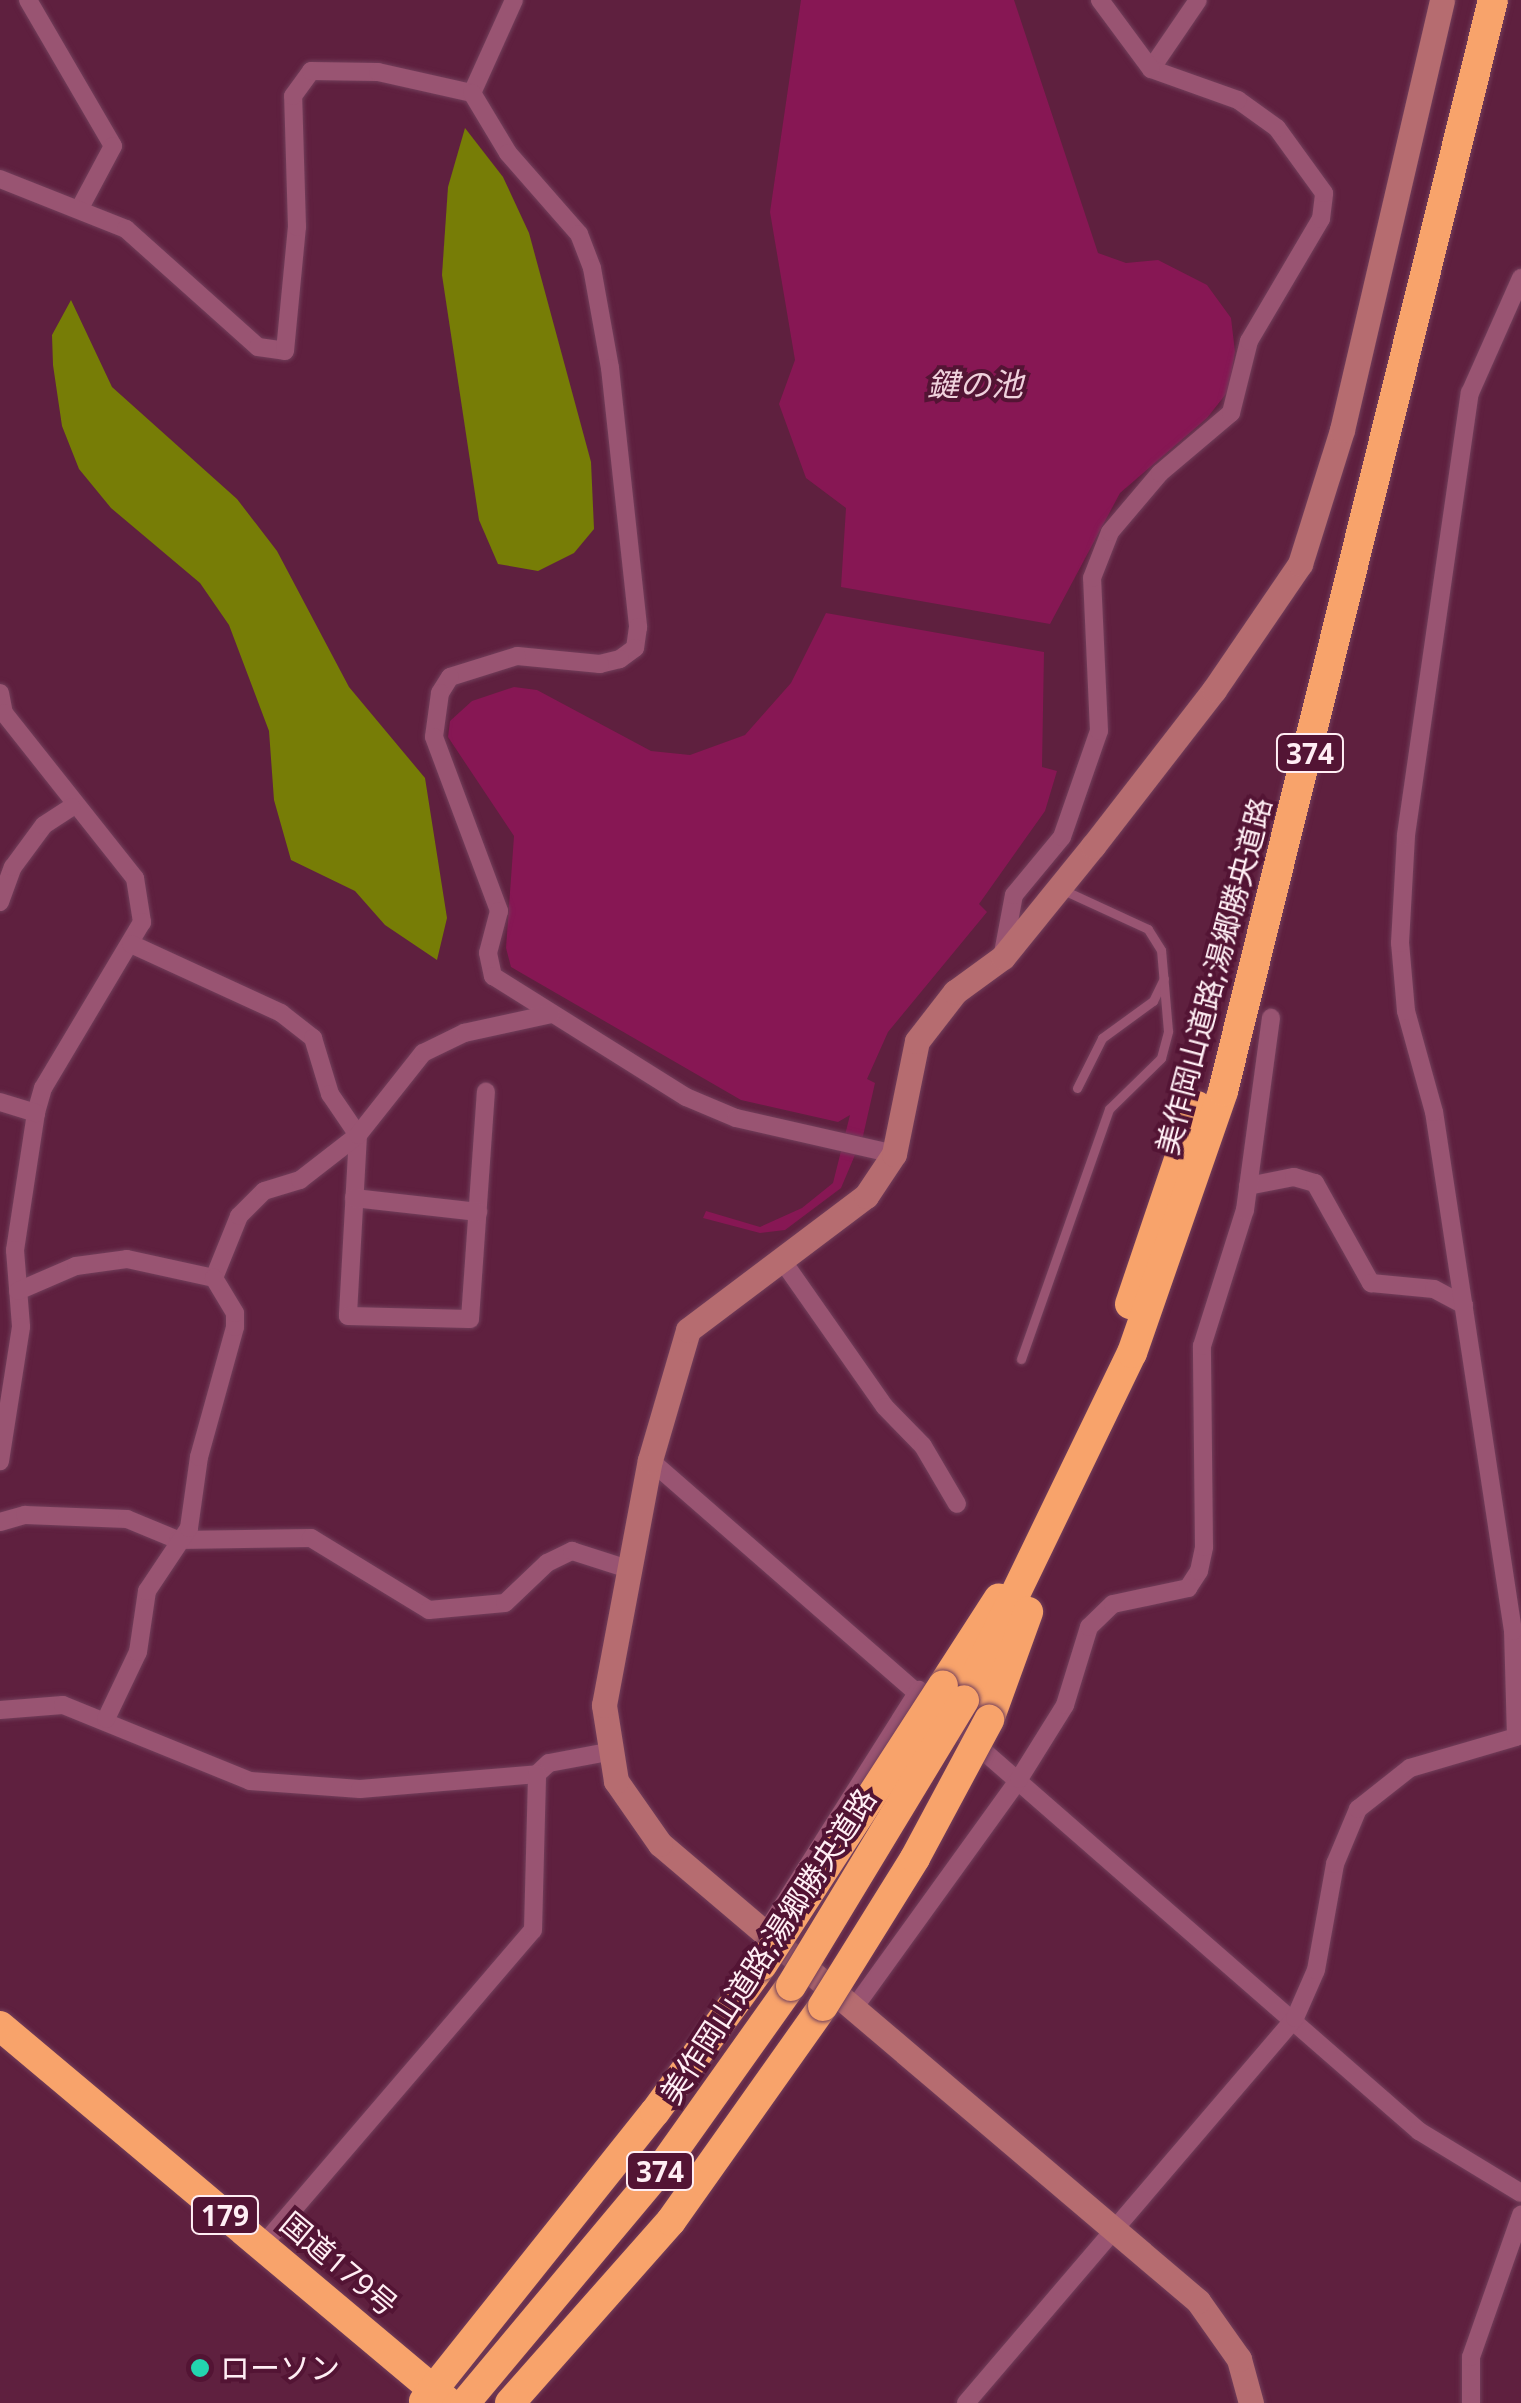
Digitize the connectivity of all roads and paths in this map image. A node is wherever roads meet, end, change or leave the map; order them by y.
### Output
1 (28, 0) edge
2 (514, 0) edge
3 (1100, 0) edge
4 (1198, 0) edge
5 (1442, 0) edge
6 (1471, 0) edge
7 (1493, 0) edge
8 (1151, 70) junction
9 (472, 93) junction
10 (0, 179) edge
11 (81, 206) junction
12 (1521, 278) edge
13 (0, 693) edge
14 (2, 715) edge
15 (72, 806) junction
16 (1059, 888) junction
17 (0, 902) edge
18 (131, 944) junction
19 (1003, 957) junction
20 (1166, 976) junction
21 (552, 1014) junction
22 (1272, 1018) dead end
23 (1077, 1088) dead end
24 (486, 1092) dead end
25 (0, 1102) edge
26 (36, 1113) junction
27 (358, 1135) junction
28 (894, 1154) junction
29 (1248, 1186) junction
30 (354, 1198) junction
31 (478, 1212) junction
32 (782, 1260) junction
33 (214, 1278) junction
34 (18, 1290) junction
35 (1464, 1304) junction
36 (1020, 1359) dead end
37 (0, 1460) edge
38 (650, 1460) junction
39 (1062, 1497) junction
40 (957, 1504) dead end
41 (0, 1522) edge
42 (178, 1540) junction
43 (628, 1568) junction
44 (942, 1691) junction
45 (0, 1710) edge
46 (106, 1720) junction
47 (607, 1752) junction
48 (538, 1774) junction
49 (1019, 1779) junction
50 (765, 1933) junction
51 (854, 2008) junction
52 (1295, 2018) junction
53 (0, 2026) edge
54 (1521, 2193) edge
55 (1521, 2216) edge
56 (1115, 2228) junction
57 (262, 2246) junction
58 (435, 2398) edge
59 (465, 2403) edge
60 (510, 2403) edge
61 (966, 2403) edge
62 (1251, 2403) edge
63 (1471, 2403) edge

1 - 11 street
2 - 9 street
3 - 8 street
4 - 8 street
5 - 16 street
6 - 39 highway, 美作岡山道路;湯郷勝央道路 / 374
7 - 39 highway, 美作岡山道路;湯郷勝央道路 / 374
8 - 19 street
9 - 11 street
9 - 21 street
10 - 11 street
12 - 35 street
13 - 14 street
14 - 15 street
15 - 17 street
15 - 18 street
16 - 19 street
16 - 20 lane
18 - 26 street
18 - 27 street
19 - 28 street
20 - 23 lane
20 - 36 lane
21 - 27 street
21 - 28 street
22 - 29 street
24 - 31 street
25 - 26 street
26 - 34 street
27 - 30 street
27 - 33 street
28 - 32 street
29 - 35 street
29 - 49 street
30 - 31 street
30 - 31 street
32 - 38 street
32 - 40 street
33 - 34 street
33 - 42 street
34 - 37 street
35 - 52 street
38 - 43 street
38 - 44 street
39 - 44 highway, 美作岡山道路;湯郷勝央道路 / 374
39 - 60 highway, bridge
41 - 42 street
42 - 43 street
42 - 46 street
43 - 47 street
44 - 49 street
44 - 50 street
44 - 58 highway, bridge
44 - 59 highway, 美作岡山道路;湯郷勝央道路 / 374, bridge
45 - 46 street
46 - 48 street
47 - 48 street
47 - 50 street
48 - 57 street
49 - 51 street
49 - 52 street
50 - 51 street
51 - 56 street
52 - 54 street
52 - 56 street
53 - 57 highway, 国道179号 / 179
55 - 63 street
56 - 61 street
56 - 62 street
57 - 58 highway, 国道179号 / 179

